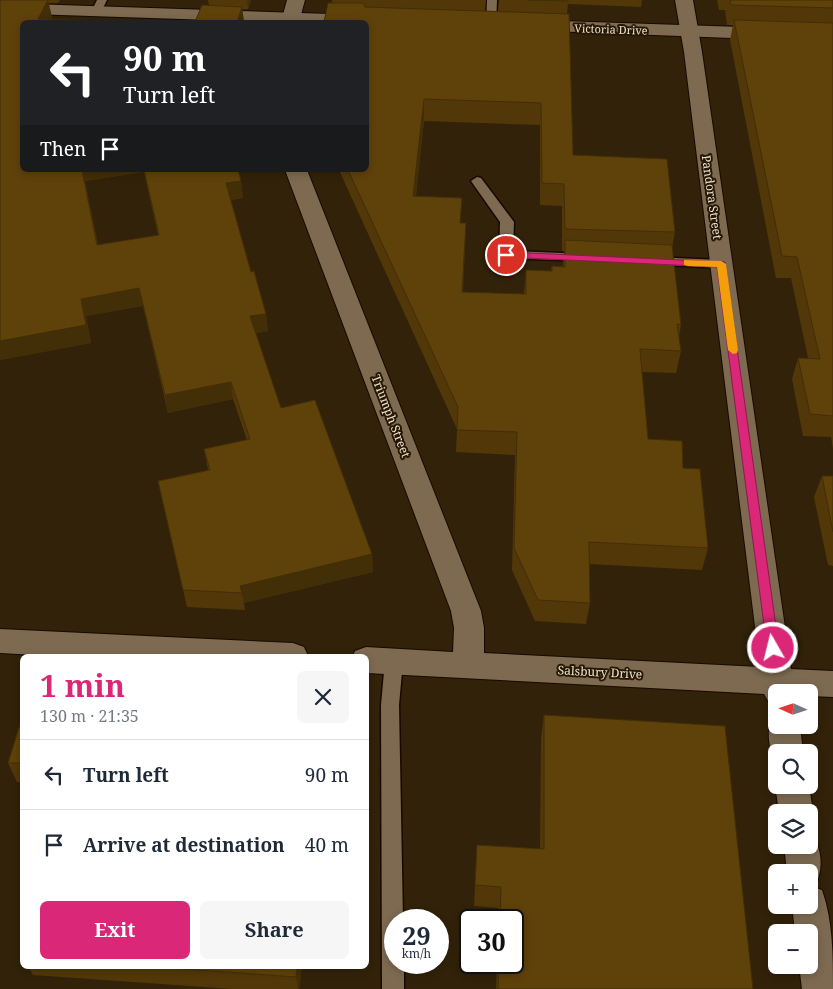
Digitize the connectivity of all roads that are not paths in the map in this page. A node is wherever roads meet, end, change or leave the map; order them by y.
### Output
1 (296, 0) edge
2 (492, 0) edge
3 (684, 0) edge
4 (99, 6) edge
5 (0, 8) edge
6 (291, 20) edge
7 (369, 21) edge
8 (376, 21) edge
9 (472, 24) edge
10 (491, 24) junction
11 (689, 31) junction
12 (833, 36) edge
13 (297, 172) edge
14 (477, 181) dead end
15 (595, 259) edge
16 (634, 260) edge
17 (721, 264) junction
18 (0, 641) edge
19 (254, 654) edge
20 (380, 661) edge
21 (468, 665) junction
22 (778, 684) edge
23 (833, 684) edge
24 (818, 685) edge
25 (768, 686) edge
26 (811, 914) edge
27 (393, 989) edge
28 (821, 989) edge

1 - 6 street
2 - 10 lane
3 - 11 street, Pandora Street
4 - 5 street
4 - 6 street
7 - 8 street
9 - 10 street, Victoria Drive
10 - 11 street, Victoria Drive
11 - 12 street, Victoria Drive
11 - 17 street, Pandora Street
13 - 21 street, Triumph Street
14 - 15 lane
16 - 17 lane
17 - 22 street, Pandora Street
18 - 19 street
20 - 21 street, Salsbury Drive
20 - 27 lane
21 - 25 street, Salsbury Drive
23 - 24 street, Salsbury Drive
26 - 28 street

